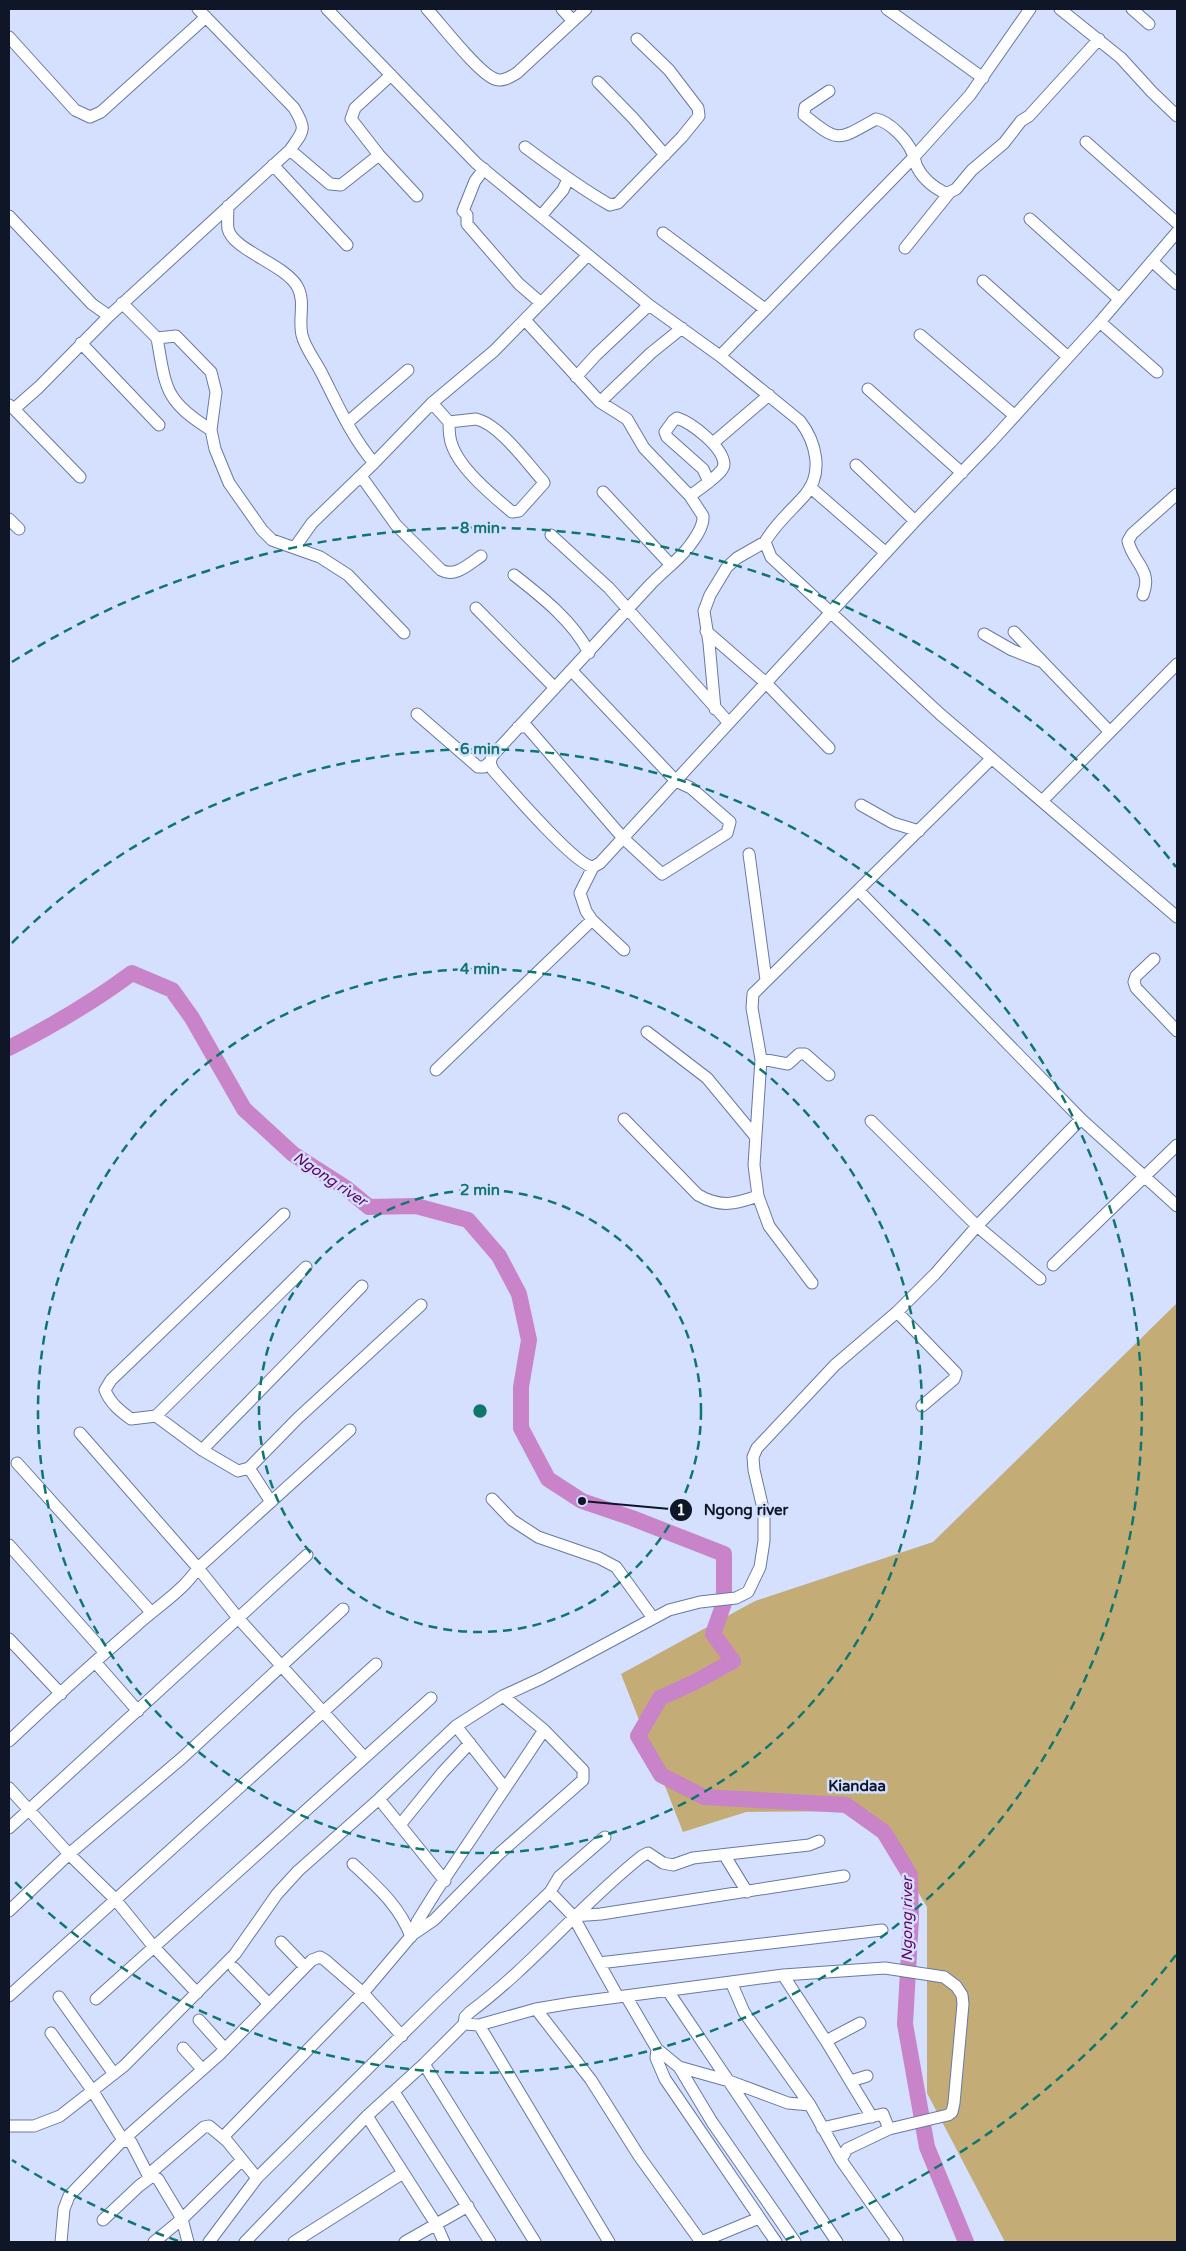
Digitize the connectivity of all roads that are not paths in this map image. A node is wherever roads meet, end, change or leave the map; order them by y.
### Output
1 (327, 9) edge
2 (427, 9) edge
3 (562, 9) edge
4 (586, 9) edge
5 (887, 9) edge
6 (1030, 9) edge
7 (1060, 9) edge
8 (1132, 9) edge
9 (202, 13) edge
10 (573, 21) junction
11 (1150, 24) dead end
12 (9, 37) edge
13 (637, 39) dead end
14 (1099, 39) junction
15 (391, 74) junction
16 (983, 78) junction
17 (598, 82) dead end
18 (829, 91) dead end
19 (1177, 116) edge
20 (1086, 142) dead end
21 (526, 147) dead end
22 (290, 150) junction
23 (379, 155) junction
24 (665, 155) junction
25 (914, 156) junction
26 (273, 165) junction
27 (484, 169) junction
28 (568, 179) junction
29 (950, 192) junction
30 (417, 196) dead end
31 (228, 206) junction
32 (9, 216) edge
33 (541, 216) junction
34 (1030, 219) dead end
35 (1177, 223) edge
36 (1177, 232) edge
37 (663, 233) dead end
38 (347, 245) dead end
39 (905, 248) dead end
40 (588, 255) junction
41 (1152, 261) junction
42 (983, 281) dead end
43 (1177, 284) edge
44 (1119, 300) junction
45 (122, 303) junction
46 (541, 303) junction
47 (649, 305) junction
48 (765, 309) junction
49 (108, 316) junction
50 (525, 320) junction
51 (1100, 322) junction
52 (682, 328) junction
53 (920, 335) dead end
54 (157, 338) junction
55 (81, 343) junction
56 (720, 356) junction
57 (1068, 357) junction
58 (408, 370) dead end
59 (1157, 372) dead end
60 (576, 377) junction
61 (868, 388) dead end
62 (769, 395) junction
63 (600, 402) junction
64 (432, 403) junction
65 (11, 407) edge
66 (1015, 416) junction
67 (348, 422) junction
68 (449, 422) junction
69 (160, 425) dead end
70 (211, 430) junction
71 (713, 443) junction
72 (374, 463) junction
73 (856, 465) dead end
74 (962, 474) junction
75 (361, 476) junction
76 (80, 477) dead end
77 (709, 482) junction
78 (810, 487) junction
79 (603, 492) dead end
80 (1177, 494) edge
81 (690, 496) junction
82 (9, 518) edge
83 (915, 521) junction
84 (19, 529) dead end
85 (550, 535) dead end
86 (765, 542) junction
87 (295, 547) junction
88 (886, 554) junction
89 (481, 556) dead end
90 (671, 565) junction
91 (514, 574) dead end
92 (1143, 596) dead end
93 (476, 608) dead end
94 (627, 610) junction
95 (833, 613) junction
96 (706, 631) junction
97 (1014, 632) dead end
98 (404, 633) dead end
99 (984, 634) dead end
100 (589, 653) junction
101 (1042, 662) junction
102 (1177, 664) edge
103 (572, 672) junction
104 (766, 683) junction
105 (555, 688) junction
106 (715, 708) junction
107 (417, 714) dead end
108 (729, 724) junction
109 (518, 727) junction
110 (1110, 732) junction
111 (830, 748) dead end
112 (990, 759) junction
113 (490, 762) junction
114 (676, 781) junction
115 (1043, 800) junction
116 (861, 805) dead end
117 (919, 831) junction
118 (623, 838) junction
119 (748, 854) dead end
120 (593, 867) junction
121 (859, 891) junction
122 (1177, 918) edge
123 (592, 920) junction
124 (624, 950) dead end
125 (1154, 959) dead end
126 (766, 980) junction
127 (1177, 1030) edge
128 (647, 1032) dead end
129 (760, 1059) junction
130 (436, 1070) dead end
131 (829, 1075) dead end
132 (624, 1119) dead end
133 (1081, 1119) junction
134 (871, 1121) dead end
135 (755, 1136) junction
136 (1177, 1145) edge
137 (1144, 1176) junction
138 (758, 1196) junction
139 (1177, 1206) edge
140 (284, 1214) dead end
141 (977, 1226) junction
142 (1053, 1266) dead end
143 (306, 1267) dead end
144 (1040, 1279) dead end
145 (812, 1282) dead end
146 (362, 1286) dead end
147 (421, 1306) dead end
148 (897, 1312) junction
149 (922, 1406) dead end
150 (156, 1416) junction
151 (350, 1430) dead end
152 (80, 1433) dead end
153 (202, 1450) junction
154 (17, 1463) dead end
155 (249, 1468) junction
156 (492, 1499) dead end
157 (271, 1502) junction
158 (9, 1544) edge
159 (307, 1555) dead end
160 (198, 1568) junction
161 (343, 1609) dead end
162 (152, 1612) junction
163 (238, 1618) junction
164 (653, 1618) junction
165 (9, 1639) edge
166 (105, 1653) junction
167 (95, 1662) junction
168 (376, 1664) dead end
169 (281, 1668) junction
170 (61, 1694) junction
171 (503, 1696) junction
172 (431, 1698) dead end
173 (138, 1711) junction
174 (322, 1711) junction
175 (456, 1726) junction
176 (544, 1730) junction
177 (10, 1736) edge
178 (470, 1743) junction
179 (364, 1757) junction
180 (9, 1788) edge
181 (505, 1788) junction
182 (378, 1799) junction
183 (29, 1811) junction
184 (400, 1825) junction
185 (9, 1828) edge
186 (605, 1836) dead end
187 (819, 1841) dead end
188 (69, 1854) junction
189 (725, 1856) junction
190 (353, 1864) dead end
191 (844, 1876) dead end
192 (445, 1880) junction
193 (550, 1892) junction
194 (748, 1892) junction
195 (115, 1899) junction
196 (9, 1911) edge
197 (573, 1916) junction
198 (882, 1930) dead end
199 (411, 1936) junction
200 (281, 1942) dead end
201 (153, 1946) junction
202 (599, 1963) junction
203 (306, 1967) junction
204 (234, 1968) dead end
205 (783, 1975) junction
206 (731, 1982) junction
207 (668, 1990) junction
208 (197, 1993) junction
209 (364, 1993) junction
210 (9, 1996) edge
211 (59, 1997) dead end
212 (622, 1997) junction
213 (96, 1999) dead end
214 (269, 2004) junction
215 (536, 2009) junction
216 (199, 2020) dead end
217 (860, 2023) dead end
218 (464, 2024) junction
219 (479, 2025) junction
220 (52, 2033) dead end
221 (402, 2036) junction
222 (826, 2041) junction
223 (183, 2048) dead end
224 (225, 2049) junction
225 (657, 2049) junction
226 (424, 2064) junction
227 (679, 2068) junction
228 (202, 2070) junction
229 (114, 2074) junction
230 (867, 2076) dead end
231 (728, 2080) junction
232 (851, 2081) junction
233 (92, 2090) junction
234 (394, 2092) junction
235 (810, 2105) junction
236 (367, 2116) junction
237 (872, 2117) junction
238 (9, 2126) edge
239 (822, 2128) junction
240 (890, 2129) junction
241 (223, 2137) junction
242 (123, 2140) junction
243 (241, 2160) junction
244 (841, 2160) junction
245 (403, 2173) junction
246 (150, 2176) junction
247 (257, 2178) junction
248 (468, 2206) junction
249 (759, 2218) junction
250 (182, 2219) junction
251 (103, 2220) dead end
252 (436, 2224) junction
253 (61, 2242) edge
254 (154, 2242) edge
255 (188, 2242) edge
256 (209, 2242) edge
257 (245, 2242) edge
258 (294, 2242) edge
259 (405, 2242) edge
260 (444, 2242) edge
261 (490, 2242) edge
262 (536, 2242) edge
263 (609, 2242) edge
264 (701, 2242) edge
265 (776, 2242) edge
266 (795, 2242) edge
267 (837, 2242) edge
268 (895, 2242) edge

1 - 15 street
2 - 10 street
3 - 10 street
4 - 10 street
5 - 16 street
6 - 16 street
7 - 14 street
8 - 11 street
9 - 12 street
9 - 22 street
13 - 24 street
14 - 19 street
14 - 29 street
15 - 23 street
15 - 27 street
16 - 25 street
17 - 24 street
18 - 25 street
20 - 35 street
21 - 28 street
22 - 23 street
22 - 26 street
23 - 30 street
24 - 28 street
25 - 29 street
25 - 48 street
26 - 31 street
26 - 38 street
27 - 33 street
27 - 46 street
28 - 33 street
29 - 39 street
31 - 45 street
31 - 67 street
32 - 49 street
33 - 40 street
34 - 44 street
36 - 41 street
37 - 48 street
40 - 46 street
40 - 47 street
41 - 43 street
41 - 44 street
42 - 57 street
44 - 51 street
45 - 49 street
45 - 54 street
46 - 50 street
47 - 52 street
47 - 60 street
48 - 56 street
49 - 55 street
50 - 60 street
50 - 64 street
51 - 57 street
51 - 59 street
52 - 56 street
52 - 63 street
53 - 66 street
54 - 70 street
54 - 70 street
55 - 65 street
55 - 69 street
56 - 62 street
57 - 66 street
58 - 67 street
60 - 63 street
61 - 74 street
62 - 71 street
62 - 78 street
63 - 81 street
64 - 68 street
64 - 72 street
65 - 76 street
66 - 74 street
67 - 72 street
68 - 68 street
70 - 87 street
71 - 77 street
71 - 77 street
72 - 75 street
73 - 83 street
74 - 83 street
75 - 87 street
75 - 89 street
77 - 81 street
78 - 86 street
78 - 88 street
79 - 90 street
80 - 92 street
81 - 90 street
82 - 84 street
83 - 88 street
85 - 94 street
86 - 95 street
86 - 96 street
87 - 98 street
88 - 95 street
90 - 94 street
91 - 100 street
93 - 105 street
94 - 100 street
94 - 106 street
95 - 104 street
95 - 112 street
96 - 104 street
96 - 106 street
97 - 101 street
99 - 101 street
100 - 103 street
101 - 110 street
102 - 110 street
103 - 105 street
103 - 114 street
104 - 108 street
104 - 111 street
105 - 109 street
106 - 108 street
107 - 113 street
108 - 114 street
109 - 113 street
109 - 118 street
110 - 115 street
112 - 115 street
112 - 117 street
113 - 120 street
114 - 118 street
114 - 118 street
115 - 122 street
116 - 117 street
117 - 121 street
118 - 120 street
119 - 126 street
120 - 123 street
121 - 126 street
121 - 133 street
123 - 124 street
123 - 130 street
125 - 127 street
126 - 129 street
128 - 135 street
129 - 131 street
129 - 135 street
132 - 138 street
133 - 137 street
133 - 141 street
134 - 141 street
135 - 138 street
136 - 137 street
137 - 139 street
137 - 142 street
138 - 145 street
140 - 150 street
141 - 144 street
141 - 148 street
143 - 150 street
146 - 153 street
147 - 155 street
148 - 149 street
148 - 164 street
150 - 153 street
151 - 157 street
152 - 160 street
153 - 155 street
154 - 162 street
155 - 157 street
156 - 164 street
157 - 160 street
158 - 166 street
159 - 163 street
160 - 162 street
160 - 163 street
161 - 169 street
162 - 166 street
163 - 169 street
163 - 173 street
164 - 171 street
165 - 170 street
166 - 167 street
167 - 170 street
167 - 173 street
168 - 174 street
169 - 174 street
169 - 188 street
170 - 177 street
171 - 175 street
171 - 176 street
172 - 179 street
173 - 183 street
174 - 179 street
174 - 195 street
175 - 178 street
175 - 182 street
176 - 181 street
176 - 199 street
178 - 181 street
178 - 184 street
179 - 201 street
180 - 183 street
181 - 192 street
182 - 184 street
182 - 208 street
183 - 185 street
183 - 188 street
184 - 192 street
186 - 193 street
187 - 189 street
188 - 195 street
188 - 196 street
189 - 194 street
189 - 197 street
190 - 199 street
191 - 194 street
192 - 199 street
193 - 197 street
193 - 221 street
194 - 197 street
195 - 201 street
195 - 210 street
197 - 202 street
197 - 218 street
198 - 202 street
199 - 209 street
200 - 203 street
201 - 208 street
201 - 213 street
202 - 212 street
203 - 209 street
203 - 214 street
204 - 214 street
205 - 206 street
205 - 222 street
205 - 240 street
206 - 207 street
206 - 235 street
207 - 212 street
207 - 231 street
208 - 229 street
209 - 221 street
209 - 241 street
211 - 229 street
212 - 215 street
212 - 225 street
214 - 224 street
215 - 219 street
215 - 264 street
216 - 224 street
217 - 222 street
218 - 219 street
218 - 226 street
219 - 263 street
220 - 233 street
221 - 247 street
222 - 232 street
223 - 228 street
224 - 228 street
225 - 227 street
225 - 249 street
226 - 234 street
226 - 262 street
227 - 231 street
227 - 266 street
228 - 242 street
229 - 233 street
230 - 232 street
231 - 235 street
231 - 267 street
232 - 237 street
233 - 238 street
233 - 242 street
234 - 236 street
234 - 248 street
235 - 239 street
236 - 245 street
236 - 257 street
237 - 239 street
237 - 240 street
239 - 244 street
240 - 244 street
241 - 243 street
241 - 246 street
242 - 246 street
242 - 253 street
243 - 247 street
243 - 250 street
244 - 268 street
245 - 252 street
245 - 258 street
246 - 250 street
246 - 251 street
247 - 256 street
248 - 252 street
248 - 261 street
249 - 264 street
249 - 265 street
250 - 254 street
250 - 255 street
252 - 259 street
252 - 260 street

